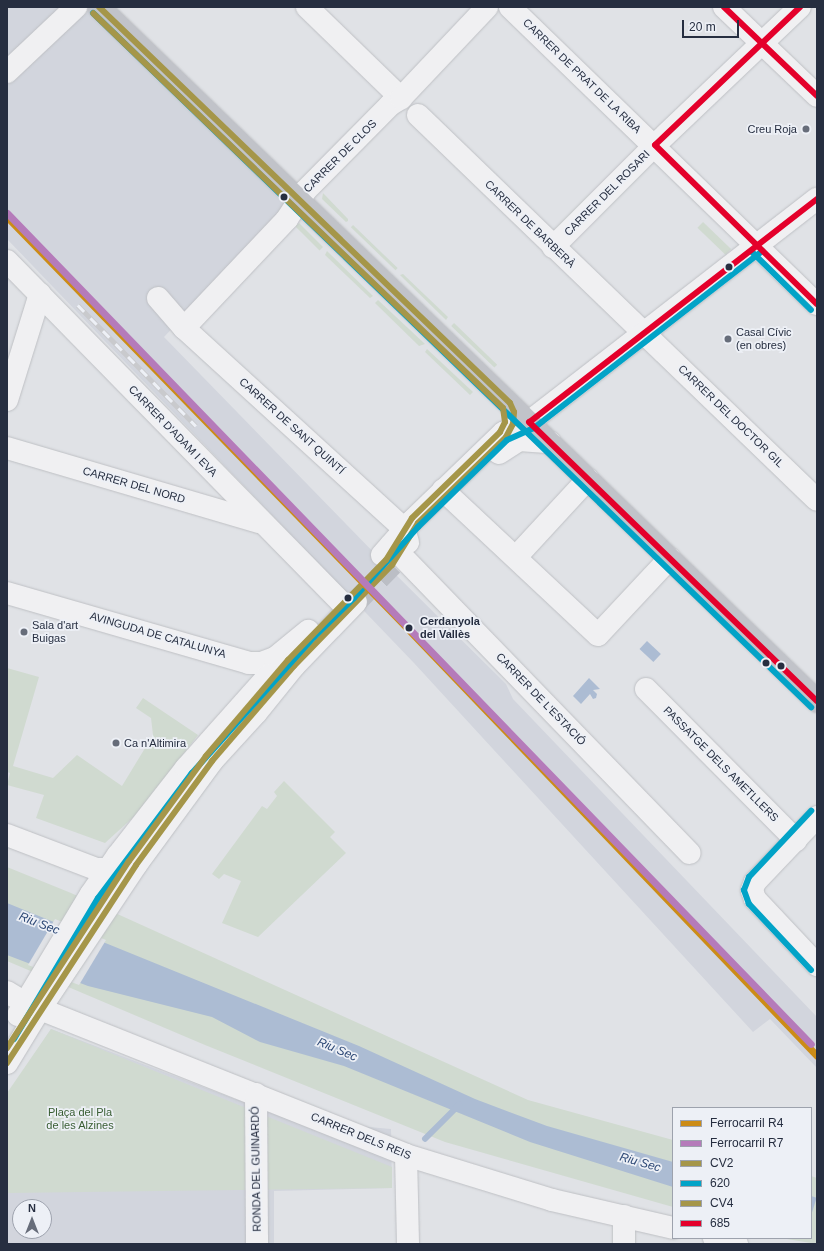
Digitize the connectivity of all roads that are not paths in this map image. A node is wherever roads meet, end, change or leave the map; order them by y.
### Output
1 (76, 7) edge
2 (99, 7) edge
3 (307, 7) edge
4 (487, 7) edge
5 (510, 7) edge
6 (724, 7) edge
7 (800, 7) edge
8 (763, 43) junction
9 (7, 72) edge
10 (817, 96) edge
11 (401, 98) junction
12 (418, 115) dead end
13 (655, 146) junction
14 (817, 198) edge
15 (298, 200) junction
16 (757, 245) junction
17 (553, 248) junction
18 (7, 261) edge
19 (40, 294) junction
20 (158, 298) dead end
21 (817, 304) edge
22 (184, 328) junction
23 (645, 332) junction
24 (7, 400) edge
25 (520, 426) junction
26 (550, 442) junction
27 (7, 448) edge
28 (588, 479) junction
29 (448, 494) junction
30 (817, 500) edge
31 (261, 522) junction
32 (398, 544) junction
33 (516, 557) junction
34 (670, 558) junction
35 (7, 593) edge
36 (348, 599) junction
37 (308, 631) junction
38 (240, 659) junction
39 (646, 688) dead end
40 (817, 701) edge
41 (260, 704) junction
42 (817, 817) edge
43 (7, 835) edge
44 (796, 840) junction
45 (689, 853) dead end
46 (110, 885) junction
47 (817, 965) edge
48 (7, 992) edge
49 (26, 1014) edge
50 (7, 1063) edge
51 (256, 1094) junction
52 (406, 1155) junction
53 (624, 1216) junction
54 (672, 1228) edge
55 (718, 1239) edge
56 (257, 1244) edge
57 (408, 1244) edge
58 (624, 1244) edge
59 (737, 1244) edge

1 - 9 street
2 - 15 main road
3 - 11 street
4 - 11 street, CARRER DE CLOS
5 - 13 street, CARRER DE PRAT DE LA RIBA
6 - 8 street
7 - 8 street, CARRER DEL ROSARI
8 - 10 street
8 - 13 street, CARRER DEL ROSARI
11 - 15 street, CARRER DE CLOS
12 - 17 street, CARRER DE BARBERÀ
13 - 16 street, CARRER DE PRAT DE LA RIBA
13 - 17 street, CARRER DEL ROSARI
14 - 16 street
15 - 22 street, CARRER DE CLOS
15 - 25 main road
16 - 21 street, CARRER DE PRAT DE LA RIBA
16 - 23 street
17 - 23 street, CARRER DE BARBERÀ
18 - 19 street, CARRER D'ADAM I EVA
19 - 24 street
19 - 31 street, CARRER D'ADAM I EVA
20 - 22 street, CARRER DE SANT QUINTÍ
22 - 32 street, CARRER DE SANT QUINTÍ
23 - 25 street
23 - 30 street, CARRER DEL DOCTOR GIL
25 - 26 main road
25 - 29 street
26 - 28 main road
26 - 29 street
27 - 31 street, CARRER DEL NORD
28 - 33 street
28 - 34 main road
29 - 32 street
29 - 33 street
31 - 36 street, CARRER D'ADAM I EVA
32 - 45 street, CARRER DE L'ESTACIÓ
33 - 34 street
34 - 40 main road
35 - 38 street, AVINGUDA DE CATALUNYA
36 - 37 street, AVINGUDA DE CATALUNYA
36 - 41 street
37 - 38 street, AVINGUDA DE CATALUNYA
37 - 41 street, AVINGUDA DE CATALUNYA
38 - 41 street, AVINGUDA DE CATALUNYA
39 - 44 street, PASSATGE DELS AMETLLERS
41 - 46 street
42 - 44 street
43 - 46 street
44 - 47 street
46 - 49 street
48 - 49 street, CARRER DELS REIS
49 - 50 street
49 - 51 street, CARRER DELS REIS
51 - 52 street, CARRER DELS REIS
51 - 56 street, RONDA DEL GUINARDÓ
52 - 53 street, CARRER DELS REIS
52 - 57 street
53 - 54 street, CARRER DELS REIS
53 - 58 street
55 - 59 street

